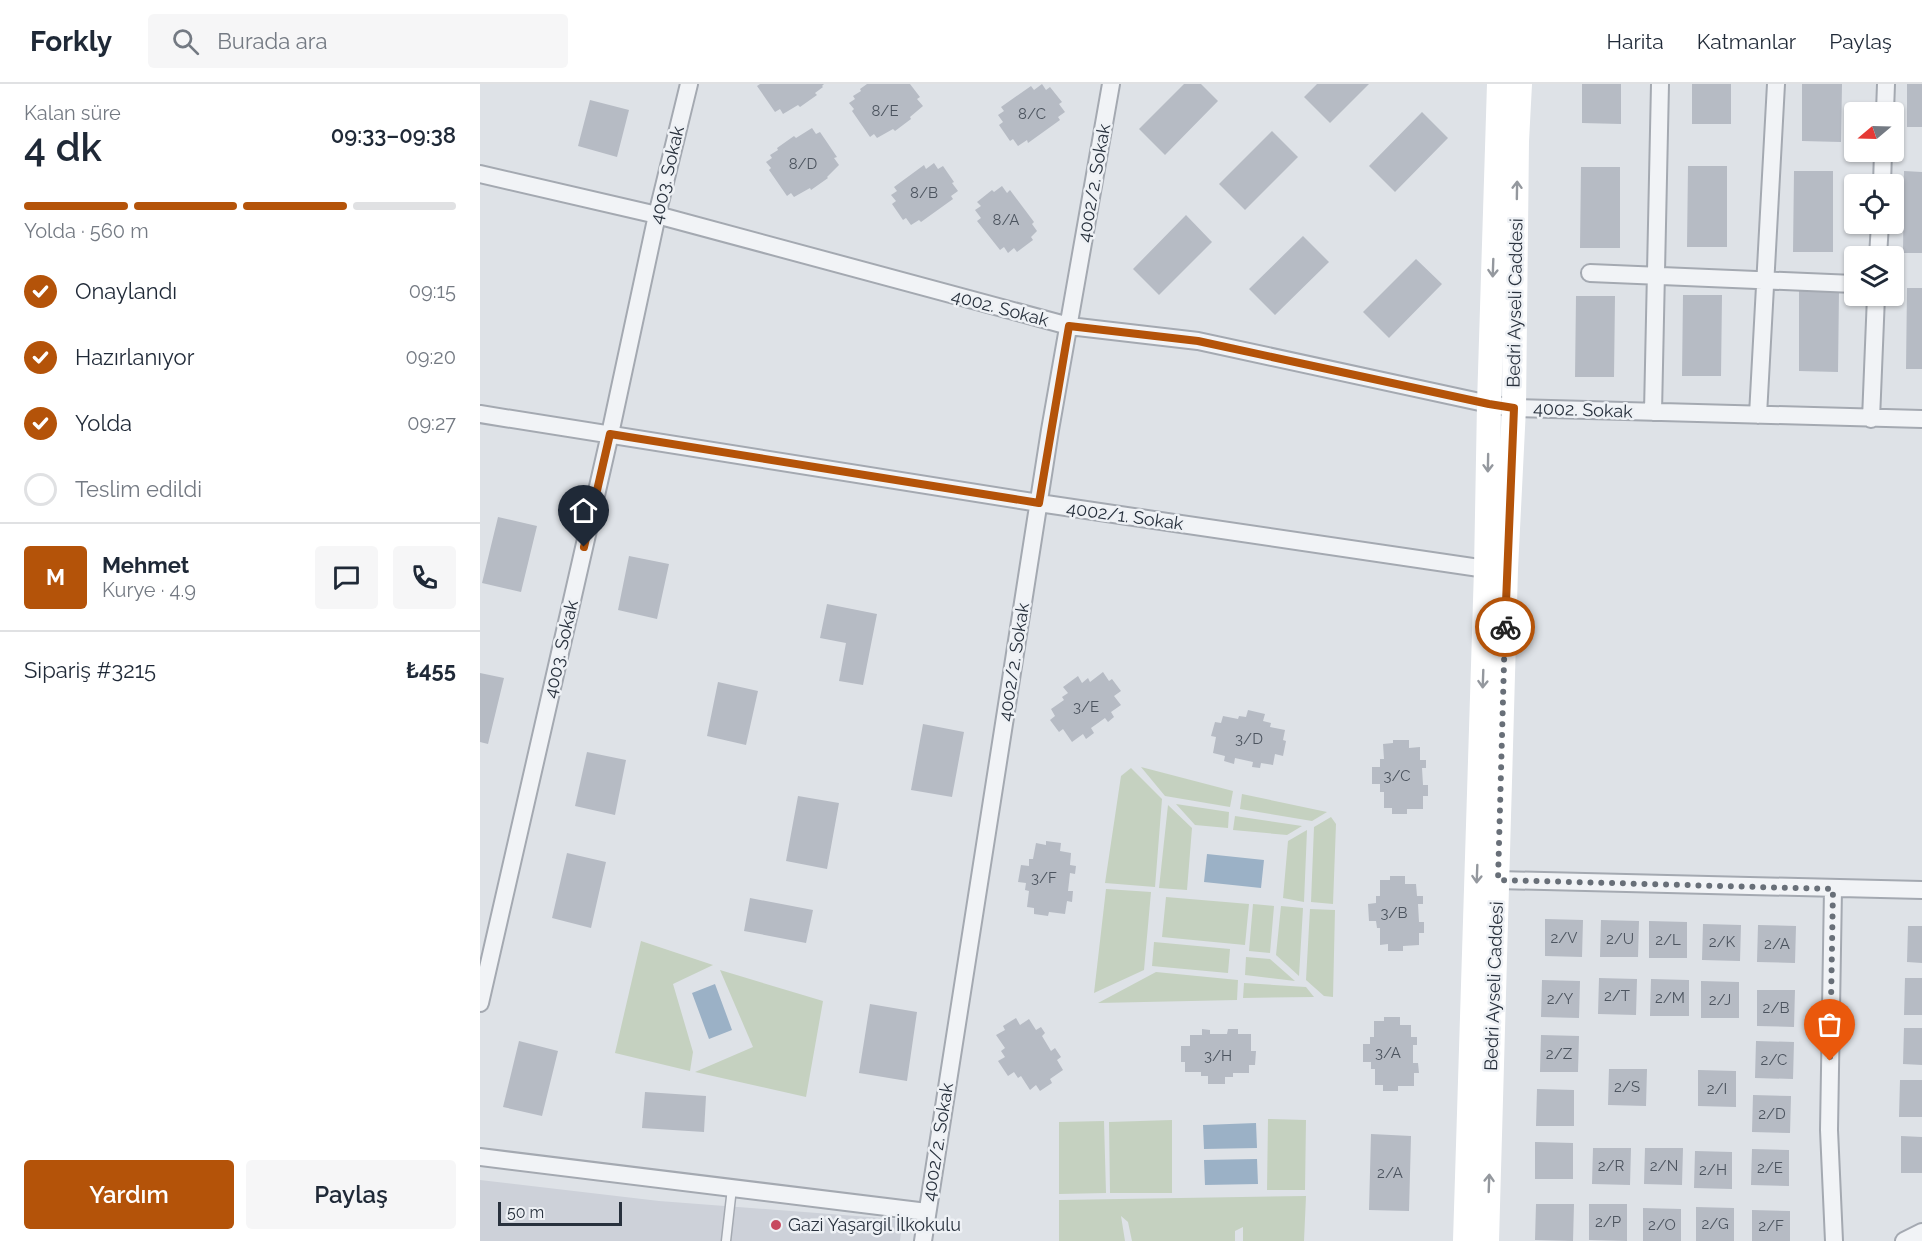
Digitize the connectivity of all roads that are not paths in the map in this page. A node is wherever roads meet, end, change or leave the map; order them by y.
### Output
1 (689, 84) edge
2 (1111, 84) edge
3 (1499, 84) edge
4 (1520, 84) edge
5 (1659, 84) edge
6 (1776, 84) edge
7 (1886, 84) edge
8 (1885, 102) edge
9 (480, 174) edge
10 (657, 215) junction
11 (1590, 273) dead end
12 (1655, 276) junction
13 (1766, 280) junction
14 (1844, 284) edge
15 (1876, 306) edge
16 (1069, 326) junction
17 (1489, 404) junction
18 (1514, 408) junction
19 (1653, 412) junction
20 (480, 414) edge
21 (1758, 415) junction
22 (1870, 418) junction
23 (1922, 419) edge
24 (610, 434) junction
25 (1039, 503) junction
26 (1486, 568) junction
27 (1498, 880) junction
28 (1833, 889) junction
29 (1922, 891) edge
30 (487, 944) edge
31 (480, 1003) edge
32 (480, 1157) edge
33 (732, 1188) junction
34 (927, 1212) junction
35 (1922, 1232) edge
36 (726, 1241) edge
37 (923, 1241) edge
38 (1465, 1241) edge
39 (1487, 1241) edge
40 (1834, 1241) edge
41 (1904, 1241) edge

1 - 10 street, 4003. Sokak
2 - 16 street, 4002/2. Sokak
3 -> 17 main road, Bedri Ayseli Caddesi
18 -> 4 main road, Bedri Ayseli Caddesi
5 - 12 street
6 - 13 street
7 - 8 street
9 - 10 street, 4002. Sokak
10 - 16 street, 4002. Sokak
10 - 24 street, 4003. Sokak
11 - 12 street
12 - 13 street
12 - 19 street
13 - 14 street
13 - 21 street
15 - 22 street
16 - 17 street, 4002. Sokak
16 - 25 street, 4002/2. Sokak
17 - 18 street, 4002. Sokak
17 -> 26 main road, Bedri Ayseli Caddesi
18 - 19 street, 4002. Sokak
18 - 27 main road, Bedri Ayseli Caddesi
19 - 21 street, 4002. Sokak
20 - 24 street, 4002/1. Sokak
21 - 22 street, 4002. Sokak
22 - 23 street, 4002. Sokak
24 - 25 street, 4002/1. Sokak
24 - 30 street, 4003. Sokak
25 - 26 street, 4002/1. Sokak
25 - 34 street, 4002/2. Sokak
26 -> 38 main road, Bedri Ayseli Caddesi
27 - 28 street
39 -> 27 main road, Bedri Ayseli Caddesi
28 - 29 street
28 - 40 street
30 - 31 street, 4003. Sokak
32 - 33 street
33 - 34 street
33 - 36 lane
34 - 37 street, 4002/2. Sokak
35 - 41 street

